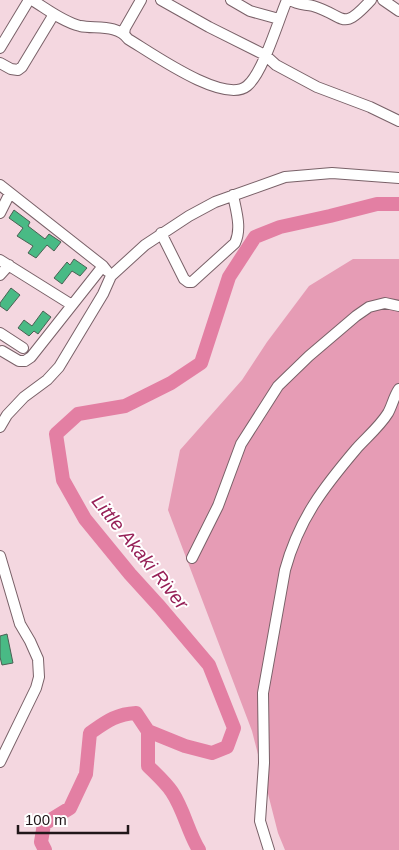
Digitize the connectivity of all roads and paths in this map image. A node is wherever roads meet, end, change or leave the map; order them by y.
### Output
1 (30, 0) edge
2 (141, 0) edge
3 (161, 0) edge
4 (231, 0) edge
5 (289, 0) edge
6 (371, 0) edge
7 (383, 0) edge
8 (399, 11) edge
9 (54, 14) junction
10 (279, 19) junction
11 (124, 34) junction
12 (0, 48) edge
13 (265, 54) junction
14 (0, 63) edge
15 (399, 121) edge
16 (399, 178) edge
17 (0, 186) edge
18 (10, 193) junction
19 (233, 195) junction
20 (0, 213) edge
21 (161, 233) junction
22 (4, 262) edge
23 (103, 266) junction
24 (0, 276) edge
25 (111, 276) junction
26 (72, 305) junction
27 (399, 306) edge
28 (0, 333) edge
29 (23, 348) dead end
30 (2, 351) dead end
31 (399, 389) edge
32 (0, 427) edge
33 (0, 556) edge
34 (192, 558) dead end
35 (0, 762) edge
36 (269, 850) edge

1 - 9 street
1 - 12 street
2 - 11 street
3 - 13 street
4 - 10 street
5 - 6 street
5 - 10 street
7 - 8 street
9 - 11 street
9 - 14 street
10 - 13 street
11 - 13 street
13 - 15 street
16 - 19 street
17 - 18 street
18 - 20 street
18 - 23 street
19 - 21 street
19 - 21 street
21 - 25 street
22 - 24 street
22 - 26 street
23 - 25 street
23 - 26 street
25 - 32 street
26 - 30 street
27 - 34 street
28 - 29 street
31 - 36 street
33 - 35 street

